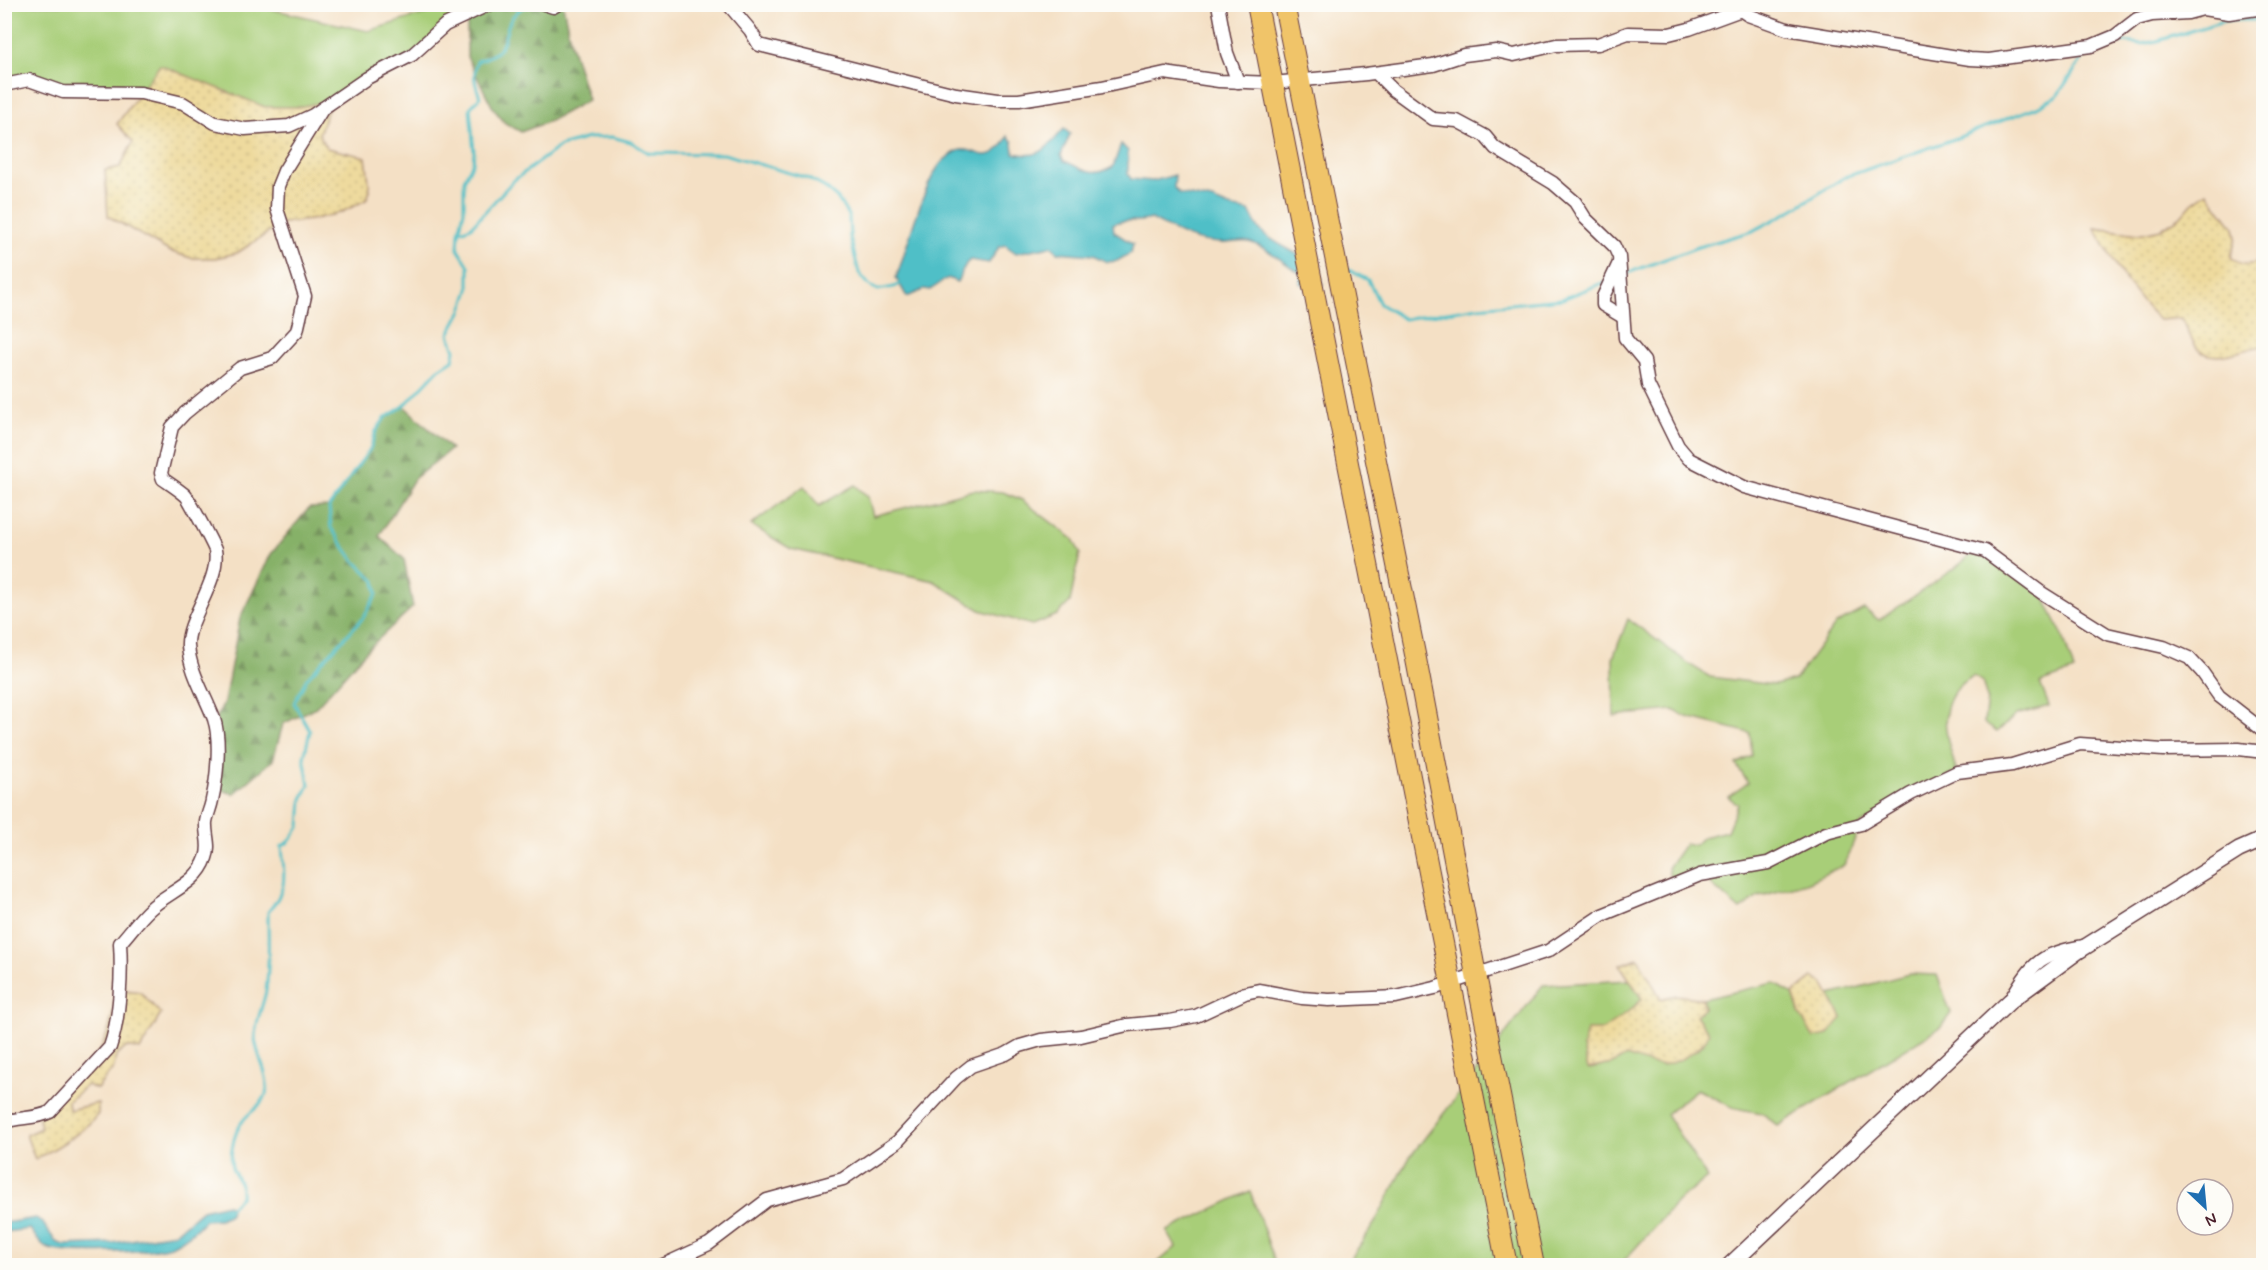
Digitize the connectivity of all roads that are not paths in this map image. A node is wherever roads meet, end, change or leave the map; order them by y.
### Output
1 (490, 4) edge
2 (544, 4) edge
3 (558, 4) edge
4 (728, 4) edge
5 (1218, 4) edge
6 (1257, 4) edge
7 (1284, 4) edge
8 (1736, 7) edge
9 (2264, 8) edge
10 (1376, 73) junction
11 (1300, 81) junction
12 (1238, 82) junction
13 (1273, 83) junction
14 (4, 85) edge
15 (322, 108) junction
16 (1620, 262) junction
17 (1623, 317) junction
18 (2264, 730) edge
19 (2264, 752) edge
20 (2264, 839) edge
21 (1476, 975) junction
22 (1452, 982) junction
23 (4, 1122) edge
24 (661, 1266) edge
25 (1507, 1266) edge
26 (1534, 1266) edge
27 (1729, 1266) edge

1 - 15 street
2 - 3 street
4 - 12 street
5 - 12 street
6 - 13 highway
7 - 11 highway
8 - 9 street
8 - 10 street
10 - 11 street
10 - 16 street
11 - 13 street
11 - 21 highway
12 - 13 street
13 - 22 highway
14 - 15 street
15 - 23 street
16 - 17 street
16 - 17 street
17 - 18 street
19 - 21 street
20 - 27 street
21 - 22 street
21 - 26 highway
22 - 24 street
22 - 25 highway

